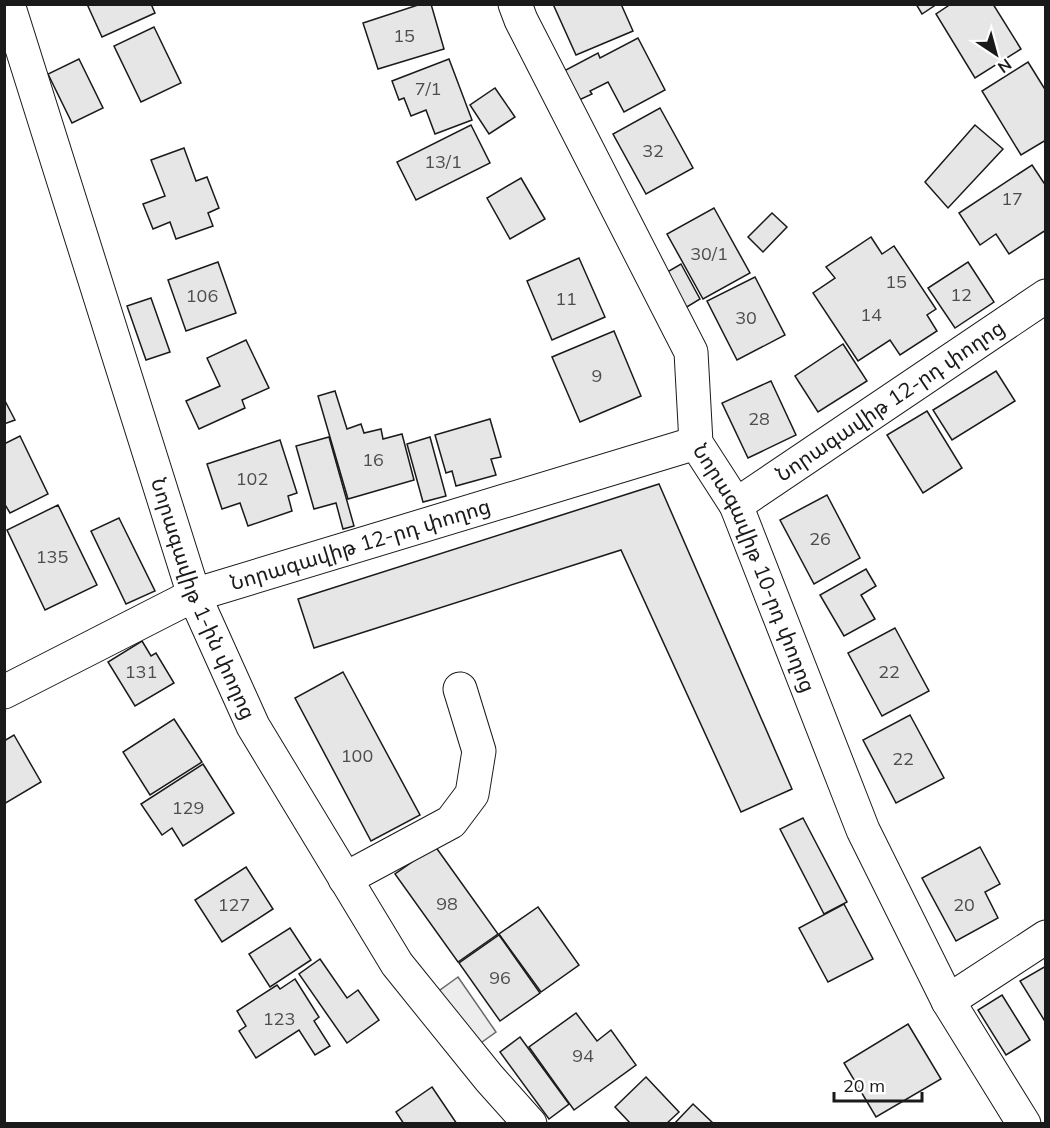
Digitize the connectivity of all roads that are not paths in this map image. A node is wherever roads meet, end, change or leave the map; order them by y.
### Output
1 (8, 4) edge
2 (515, 4) edge
3 (1046, 296) edge
4 (696, 443) junction
5 (736, 505) junction
6 (194, 595) junction
7 (460, 689) dead end
8 (4, 692) edge
9 (345, 879) junction
10 (1046, 937) edge
11 (948, 1001) junction
12 (530, 1124) edge
13 (1024, 1124) edge

1 - 6 street, Նորագավիթ 1-ին փողոց
2 - 4 street, Նորագավիթ 10-րդ փողոց
3 - 5 street, Նորագավիթ 12-րդ փողոց
4 - 5 street, Նորագավիթ 10-րդ փողոց
4 - 6 street, Նորագավիթ 12-րդ փողոց
5 - 11 street, Նորագավիթ 10-րդ փողոց
6 - 8 street, Նորագավիթ 12-րդ փողոց
6 - 9 street, Նորագավիթ 1-ին փողոց
7 - 9 street
9 - 12 street, Նորագավիթ 1-ին փողոց
10 - 11 street
11 - 13 street, Նորագավիթ 10-րդ փողոց

